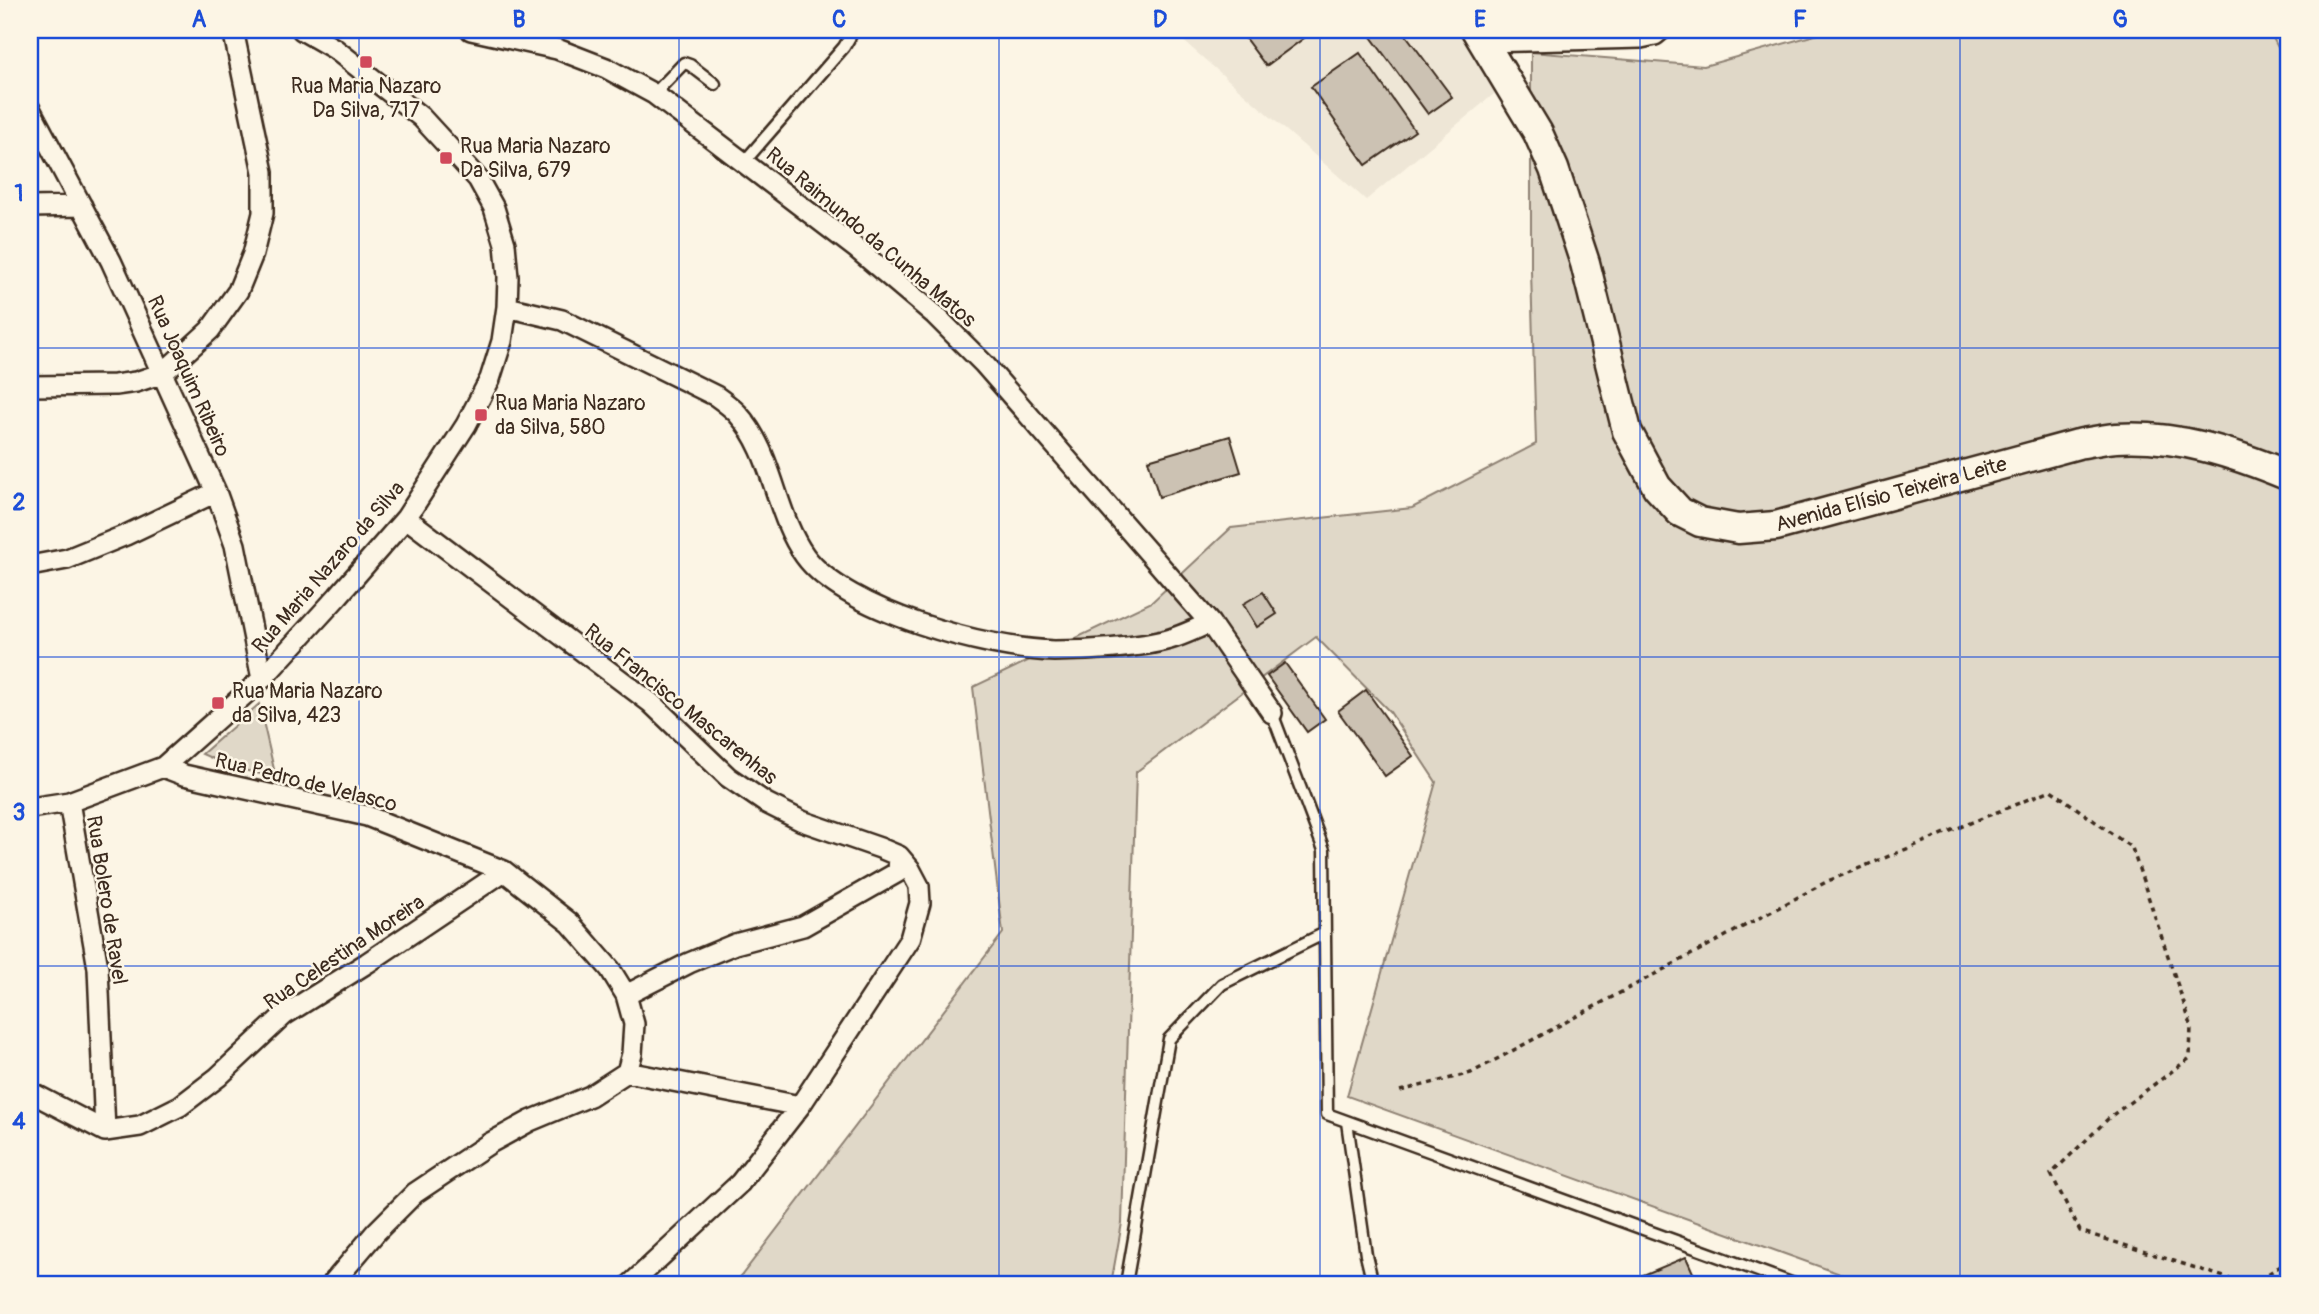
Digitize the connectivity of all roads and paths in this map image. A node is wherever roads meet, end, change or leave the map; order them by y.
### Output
1 (233, 30) edge
2 (302, 30) edge
3 (324, 30) edge
4 (471, 30) edge
5 (852, 30) edge
6 (1661, 30) edge
7 (1480, 36) edge
8 (335, 49) junction
9 (715, 84) dead end
10 (654, 94) junction
11 (30, 109) edge
12 (744, 162) junction
13 (82, 206) junction
14 (30, 207) edge
15 (507, 307) junction
16 (163, 373) junction
17 (30, 386) edge
18 (2289, 476) edge
19 (216, 492) junction
20 (406, 518) junction
21 (30, 566) edge
22 (1210, 623) junction
23 (262, 678) junction
24 (1272, 713) joint
25 (163, 767) junction
26 (69, 802) junction
27 (30, 807) edge
28 (904, 863) junction
29 (504, 871) junction
30 (1325, 933) junction
31 (626, 995) junction
32 (627, 1072) junction
33 (1400, 1091) dead end
34 (30, 1092) edge
35 (800, 1105) junction
36 (1346, 1122) junction
37 (104, 1131) junction
38 (2289, 1261) edge
39 (332, 1284) edge
40 (631, 1284) edge
41 (1125, 1284) edge
42 (1373, 1284) edge
43 (1794, 1284) edge
44 (2249, 1284) edge

1 - 16 street
2 - 8 street, Rua Maria Nazaro da Silva
3 - 8 street, Rua Maria Nazaro da Silva
4 - 10 street, Rua Raimundo da Cunha Matos
5 - 12 lane
6 - 7 street
7 - 18 main road, Avenida Elísio Teixeira Leite
8 - 15 street, Rua Maria Nazaro da Silva
9 - 10 lane
10 - 12 street, Rua Raimundo da Cunha Matos
11 - 13 street, Rua Joaquim Ribeiro
12 - 22 street, Rua Raimundo da Cunha Matos
13 - 14 street
13 - 16 street, Rua Joaquim Ribeiro
15 - 20 street, Rua Maria Nazaro da Silva
15 - 22 street
16 - 17 street
16 - 19 street, Rua Joaquim Ribeiro
19 - 21 street
19 - 23 street, Rua Joaquim Ribeiro
20 - 23 street, Rua Maria Nazaro da Silva
20 - 28 street, Rua Francisco Mascarenhas
22 - 24 street, Rua Raimundo da Cunha Matos
23 - 25 street, Rua Maria Nazaro da Silva
24 - 30 lane
25 - 26 street, Rua Maria Nazaro da Silva
25 - 29 street, Rua Pedro de Velasco
26 - 27 street, Rua Maria Nazaro da Silva
26 - 37 street, Rua Bolero de Ravel
28 - 31 street
28 - 35 street
29 - 31 street, Rua Pedro de Velasco
29 - 37 street, Rua Celestina Moreira
30 - 36 lane
30 - 41 lane
31 - 32 street, Rua Pedro de Velasco
32 - 35 street
32 - 39 street
33 - 44 path
34 - 37 street
35 - 40 street
36 - 42 lane
36 - 43 lane
38 - 44 path

